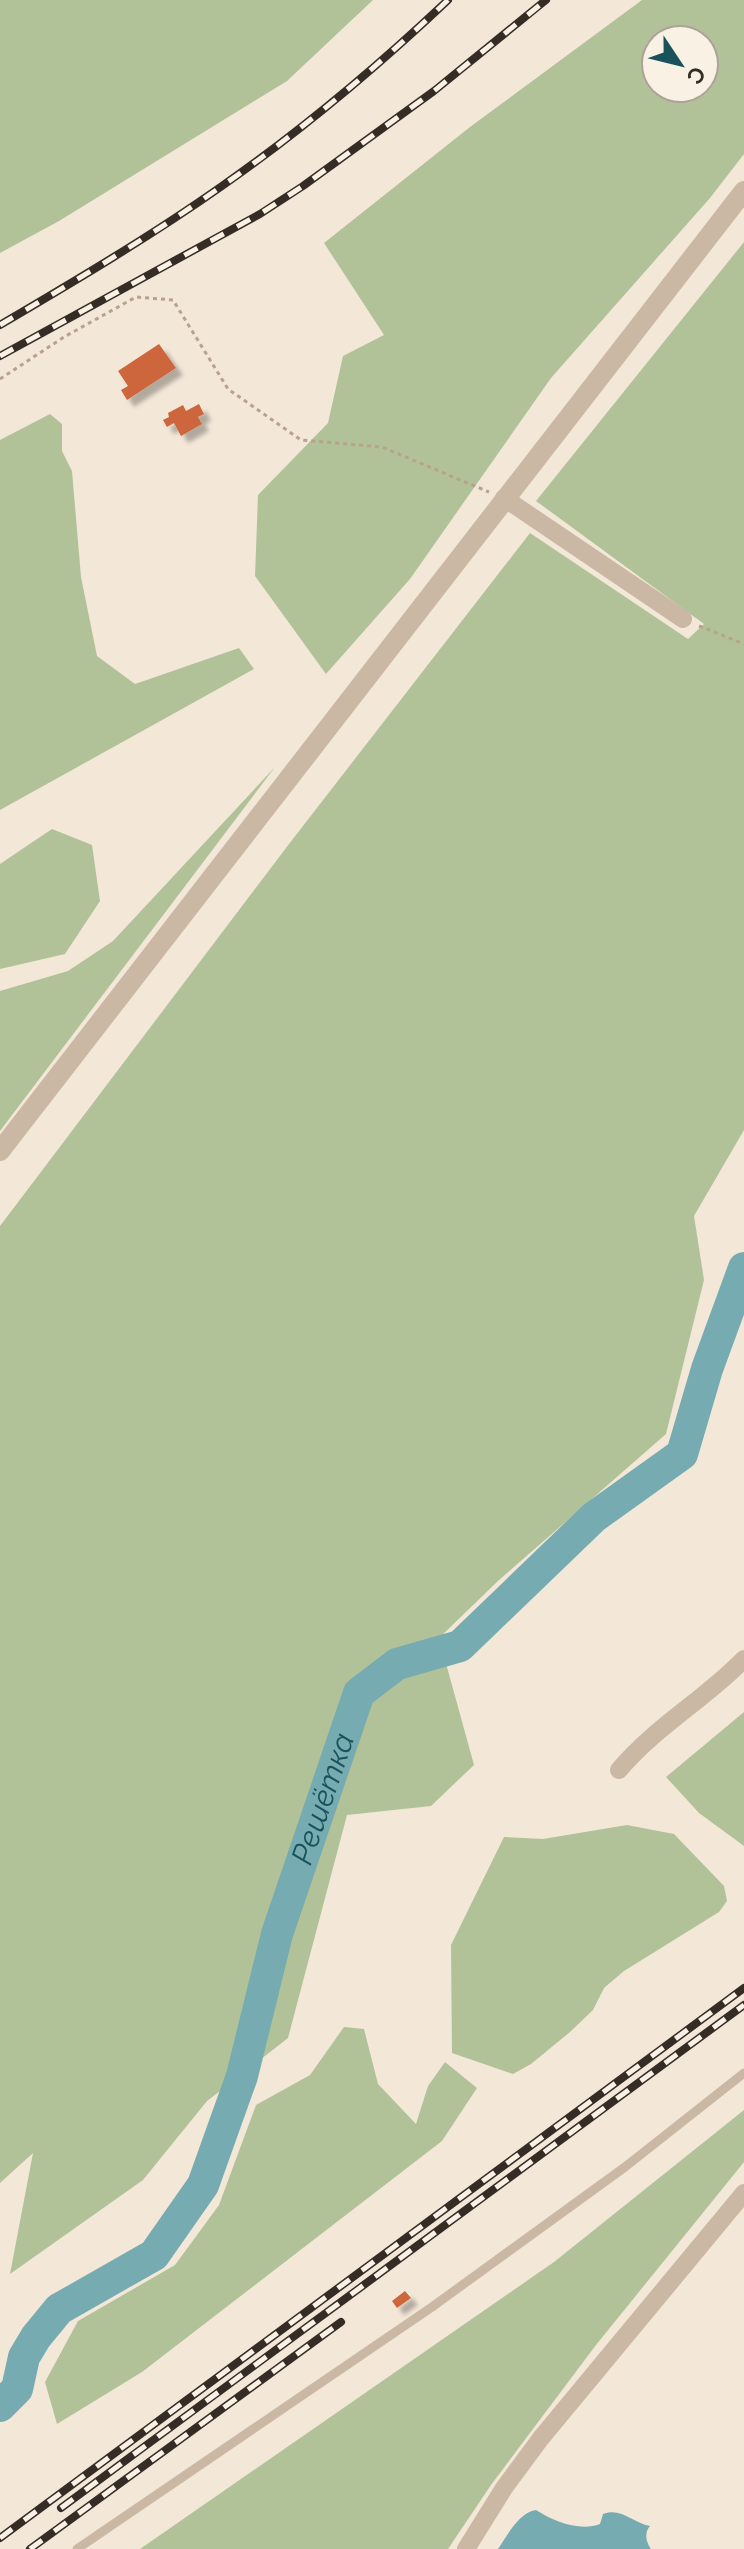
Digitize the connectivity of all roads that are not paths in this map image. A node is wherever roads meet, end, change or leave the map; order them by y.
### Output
1 (744, 191) edge
2 (504, 498) junction
3 (683, 619) road end
4 (0, 1151) edge
5 (744, 1659) edge
6 (619, 1770) dead end
7 (744, 2073) edge
8 (744, 2193) edge
9 (77, 2549) edge
10 (466, 2549) edge

1 - 2 street
2 - 3 street
2 - 4 street
5 - 6 street
7 - 9 lane
8 - 10 street

